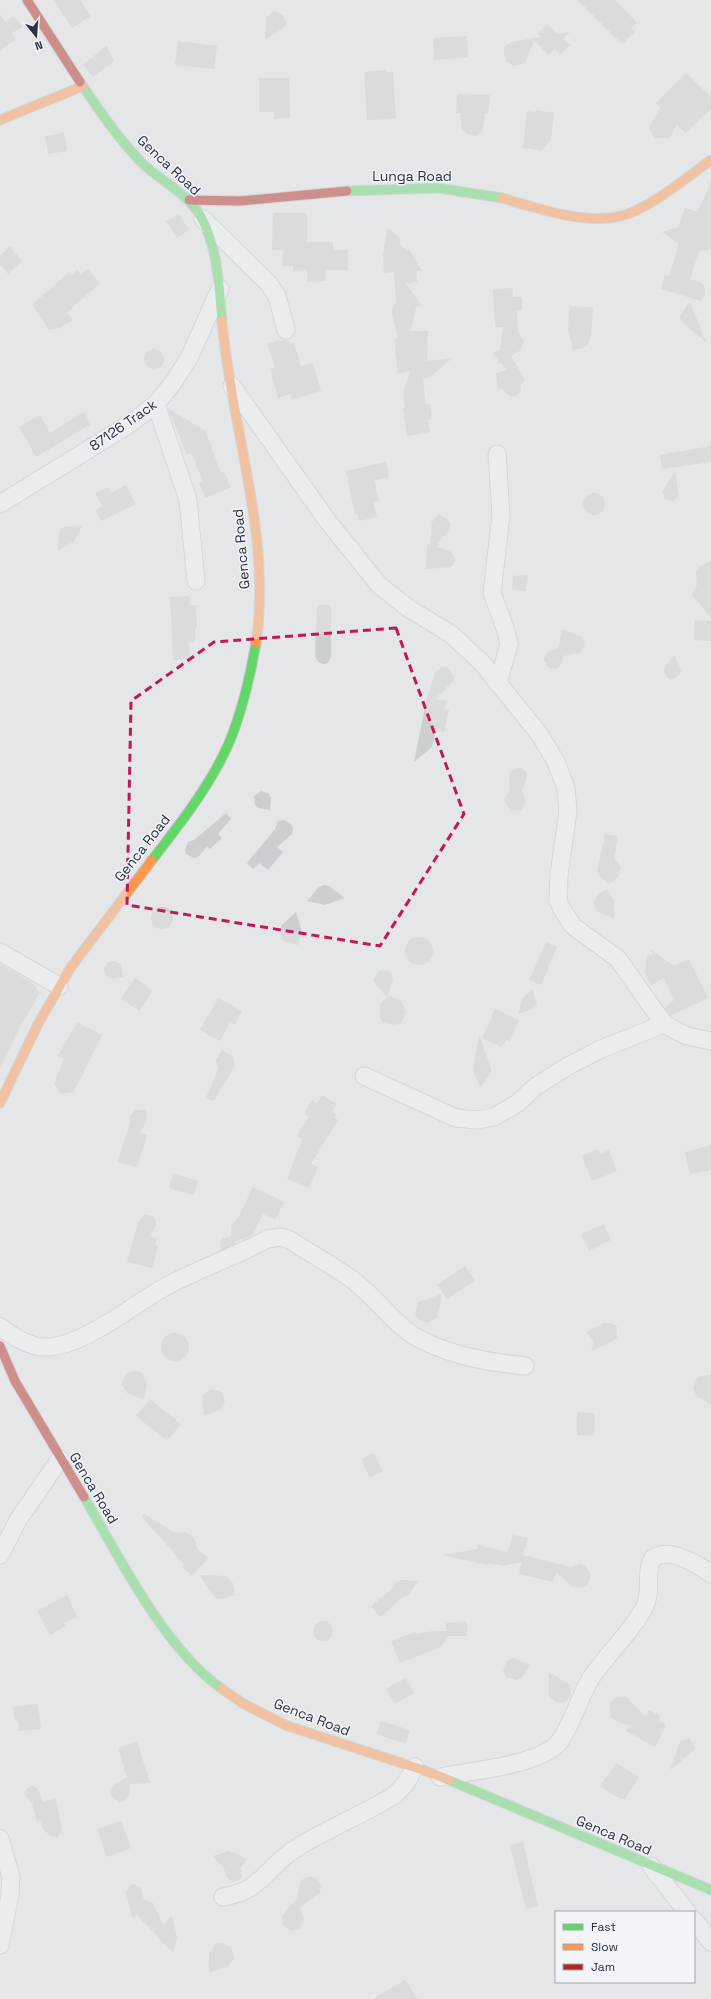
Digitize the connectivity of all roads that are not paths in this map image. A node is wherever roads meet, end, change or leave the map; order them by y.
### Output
1 (27, 0) edge
2 (83, 86) junction
3 (0, 120) edge
4 (711, 160) edge
5 (189, 200) junction
6 (201, 216) junction
7 (220, 289) junction
8 (286, 330) dead end
9 (231, 385) junction
10 (156, 404) junction
11 (497, 454) dead end
12 (0, 504) edge
13 (196, 581) dead end
14 (498, 683) junction
15 (0, 952) edge
16 (59, 986) junction
17 (664, 1024) junction
18 (711, 1041) edge
19 (364, 1076) dead end
20 (0, 1103) edge
21 (0, 1327) edge
22 (0, 1346) edge
23 (525, 1366) dead end
24 (60, 1459) junction
25 (0, 1554) edge
26 (711, 1574) edge
27 (415, 1767) junction
28 (440, 1777) junction
29 (0, 1839) edge
30 (651, 1866) junction
31 (711, 1890) edge
32 (224, 1897) dead end
33 (686, 1911) edge
34 (695, 1921) edge
35 (711, 1942) edge
36 (0, 1945) edge

1 - 2 street, Genca Road
2 - 3 street
2 - 5 street, Genca Road
4 - 5 street, Lunga Road
5 - 6 street, Genca Road
6 - 7 street, Genca Road
6 - 8 street
7 - 9 street, Genca Road
7 - 10 street, 87126 Track
9 - 14 street
9 - 16 street, Genca Road
10 - 12 street, 87126 Track
10 - 13 street
11 - 14 street
14 - 17 street
15 - 16 street
16 - 20 street, Genca Road
17 - 18 street
17 - 19 street
21 - 23 street
22 - 24 street, Genca Road
24 - 25 street
24 - 27 street, Genca Road
26 - 28 street
27 - 28 street, Genca Road
27 - 32 street
28 - 30 street, Genca Road
29 - 36 street
30 - 31 street, Genca Road
30 - 33 street
34 - 35 street

